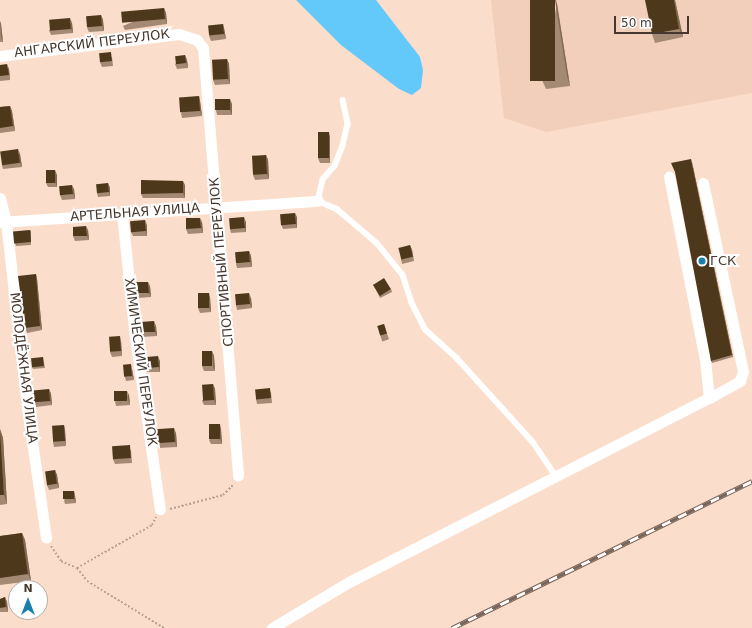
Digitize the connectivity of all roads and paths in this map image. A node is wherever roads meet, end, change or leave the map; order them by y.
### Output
1 (202, 48) joint
2 (0, 56) edge
3 (343, 100) dead end
4 (669, 176) dead end
5 (703, 183) dead end
6 (0, 198) edge
7 (318, 200) junction
8 (218, 208) junction
9 (122, 214) junction
10 (3, 222) edge
11 (708, 398) junction
12 (238, 476) joint
13 (556, 476) junction
14 (160, 509) junction
15 (46, 538) joint
16 (77, 568) junction
17 (164, 628) edge
18 (272, 628) edge

1 - 2 street, АНГАРСКИЙ ПЕРЕУЛОК
1 - 8 street, СПОРТИВНЫЙ ПЕРЕУЛОК
3 - 7 lane
4 - 11 street
5 - 11 street
6 - 10 street, МОЛОДЁЖНАЯ УЛИЦА
7 - 8 street, АРТЕЛЬНАЯ УЛИЦА
7 - 13 lane
8 - 9 street, АРТЕЛЬНАЯ УЛИЦА
8 - 12 street, СПОРТИВНЫЙ ПЕРЕУЛОК
9 - 10 street, АРТЕЛЬНАЯ УЛИЦА
9 - 14 street, ХИМИЧЕСКИЙ ПЕРЕУЛОК
10 - 15 street, МОЛОДЁЖНАЯ УЛИЦА
11 - 13 street
12 - 14 path
13 - 18 street
14 - 16 path
15 - 16 path
16 - 17 path

